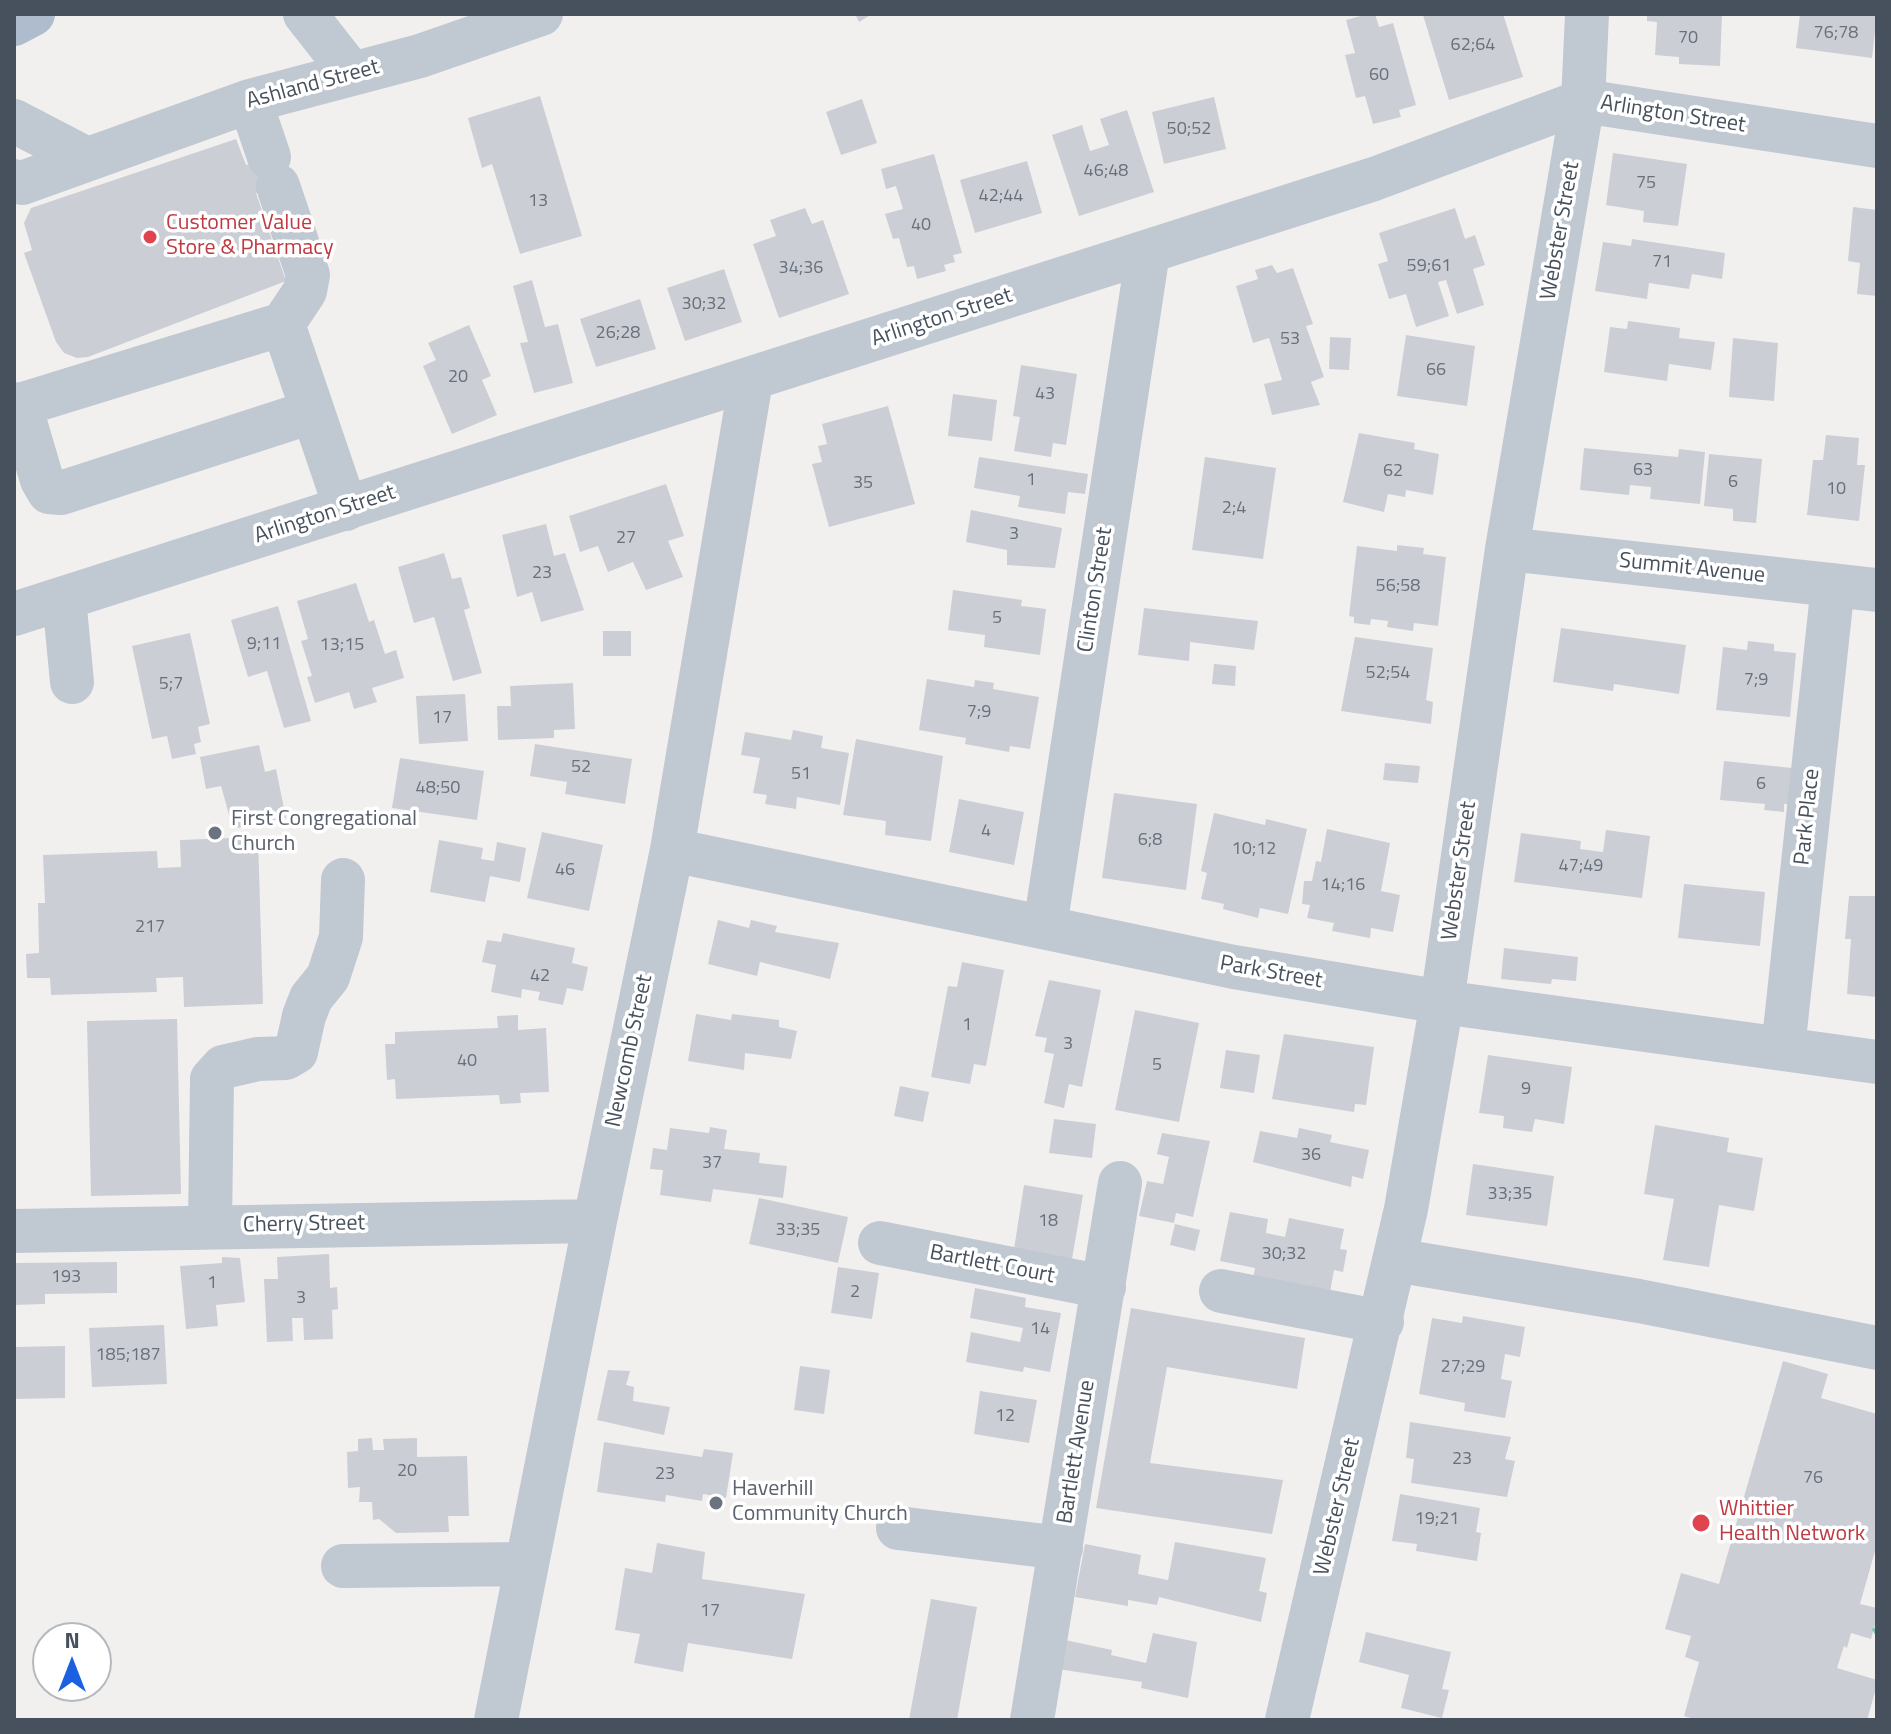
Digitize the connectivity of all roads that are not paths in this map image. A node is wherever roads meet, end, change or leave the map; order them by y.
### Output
1 (33, 14) edge
2 (305, 14) edge
3 (541, 14) edge
4 (1587, 14) edge
5 (14, 24) edge
6 (352, 74) junction
7 (250, 101) junction
8 (1583, 101) junction
9 (14, 121) edge
10 (1877, 146) edge
11 (87, 159) junction
12 (14, 181) edge
13 (1148, 252) junction
14 (283, 324) junction
15 (751, 380) junction
16 (17, 404) edge
17 (311, 412) junction
18 (346, 509) junction
19 (1507, 549) junction
20 (1833, 585) junction
21 (1877, 590) edge
22 (64, 598) junction
23 (14, 614) edge
24 (72, 682) dead end
25 (672, 850) junction
26 (343, 880) dead end
27 (1045, 927) junction
28 (1442, 1002) junction
29 (1783, 1049) junction
30 (1877, 1062) edge
31 (1120, 1183) dead end
32 (595, 1221) junction
33 (210, 1227) junction
34 (14, 1231) edge
35 (880, 1243) dead end
36 (1395, 1260) junction
37 (1104, 1287) junction
38 (1221, 1291) dead end
39 (1382, 1322) junction
40 (1877, 1348) edge
41 (898, 1528) dead end
42 (1061, 1548) junction
43 (526, 1564) junction
44 (343, 1566) dead end
45 (496, 1720) edge
46 (1032, 1720) edge
47 (1287, 1720) edge

1 - 5 main road
2 - 6 street
3 - 6 street, Ashland Street
4 - 8 street, Webster Street
6 - 7 street, Ashland Street
7 - 11 street, Ashland Street
7 - 14 street
8 - 10 street, Arlington Street
8 - 13 street, Arlington Street
8 - 19 street, Webster Street
9 - 11 street
11 - 12 street, Ashland Street
13 - 15 street, Arlington Street
13 - 27 street, Clinton Street
14 - 16 street
14 - 17 street
15 - 18 street, Arlington Street
15 - 25 street, Newcomb Street
16 - 17 street
17 - 18 street
18 - 22 street, Arlington Street
19 - 20 street, Summit Avenue
19 - 28 street, Webster Street
20 - 21 street, Summit Avenue
20 - 29 street, Park Place
22 - 23 street, Arlington Street
22 - 24 street
25 - 27 street, Park Street
25 - 32 street, Newcomb Street
26 - 33 street
27 - 28 street, Park Street
28 - 29 street, Park Street
28 - 36 street, Webster Street
29 - 30 street, Park Street
31 - 37 street, Bartlett Avenue
32 - 33 street, Cherry Street
32 - 43 street, Newcomb Street
33 - 34 street, Cherry Street
35 - 37 street, Bartlett Court
36 - 39 street, Webster Street
36 - 40 street
37 - 42 street, Bartlett Avenue
38 - 39 street
39 - 47 street, Webster Street
41 - 42 street
42 - 46 street, Bartlett Avenue
43 - 44 street
43 - 45 street, Newcomb Street

